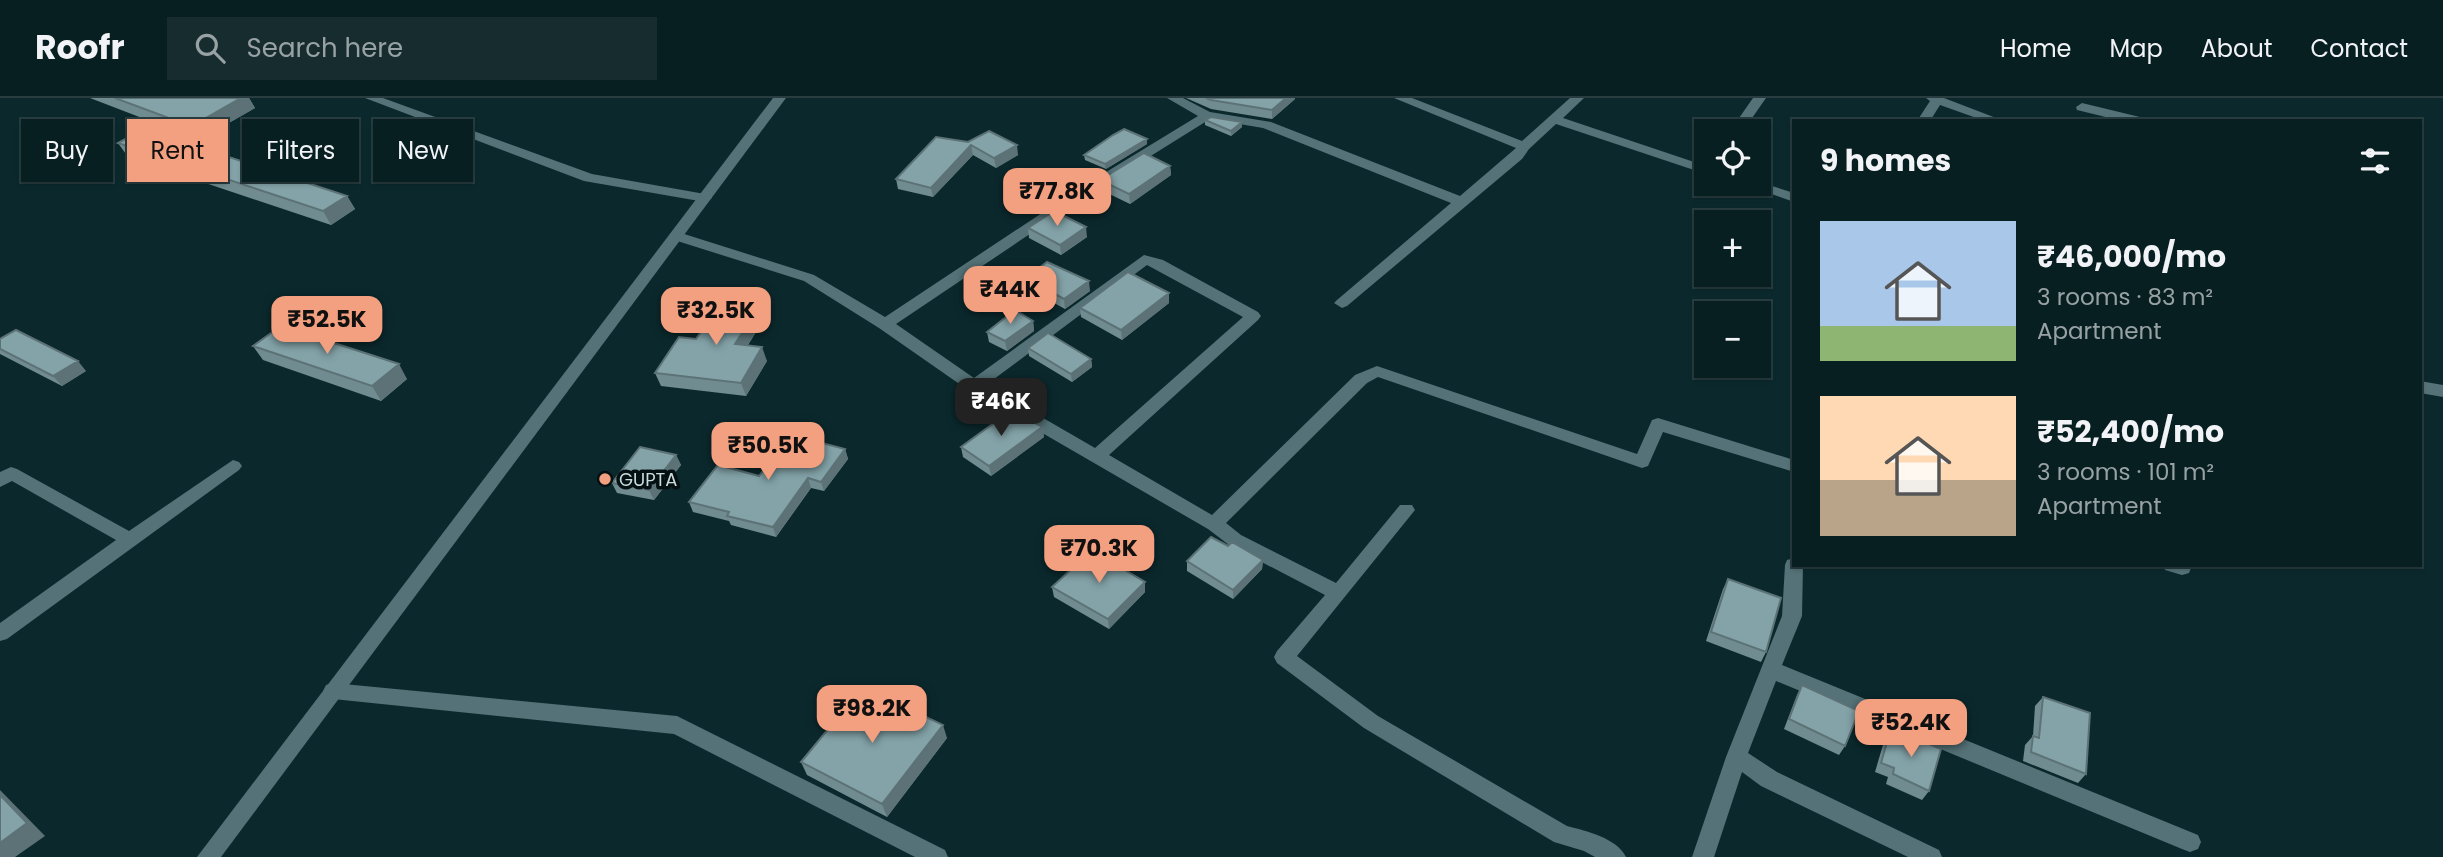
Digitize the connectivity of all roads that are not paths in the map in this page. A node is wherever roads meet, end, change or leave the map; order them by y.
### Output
1 (371, 98) edge
2 (780, 98) edge
3 (1173, 98) edge
4 (1400, 98) edge
5 (1578, 98) edge
6 (1760, 98) edge
7 (1934, 99) edge
8 (2083, 102) edge
9 (1207, 115) junction
10 (1553, 119) junction
11 (1745, 119) edge
12 (1924, 119) edge
13 (1991, 119) edge
14 (2079, 119) edge
15 (2133, 119) edge
16 (1524, 146) junction
17 (1694, 166) edge
18 (1771, 191) edge
19 (1792, 197) edge
20 (705, 198) junction
21 (1459, 201) junction
22 (676, 236) junction
23 (1342, 303) dead end
24 (885, 324) junction
25 (974, 386) junction
26 (2422, 387) edge
27 (2443, 391) edge
28 (1097, 456) junction
29 (1792, 465) edge
30 (233, 466) dead end
31 (0, 481) edge
32 (1406, 510) dead end
33 (1214, 524) junction
34 (131, 540) junction
35 (1794, 567) edge
36 (1337, 592) junction
37 (0, 633) edge
38 (1772, 670) junction
39 (333, 691) junction
40 (1735, 757) junction
41 (2190, 842) dead end
42 (208, 857) edge
43 (937, 857) edge
44 (1615, 857) edge
45 (1703, 857) edge
46 (1931, 857) edge

1 - 20 street
2 - 20 street
3 - 9 street
4 - 16 street
5 - 10 street
6 - 11 street
7 - 12 street
7 - 13 street
8 - 14 street
8 - 15 street
9 - 21 street
9 - 24 street
10 - 16 street
10 - 17 street
16 - 21 street
18 - 19 street
20 - 22 street
21 - 23 street
22 - 24 street
22 - 39 street
24 - 25 street
25 - 28 street
25 - 28 street
26 - 27 street
28 - 33 street
29 - 33 street
30 - 34 street
31 - 34 street
32 - 36 street
33 - 36 street
34 - 37 street
35 - 38 street
36 - 44 street
38 - 40 street
38 - 41 street
39 - 42 street
39 - 43 street
40 - 45 street
40 - 46 street

